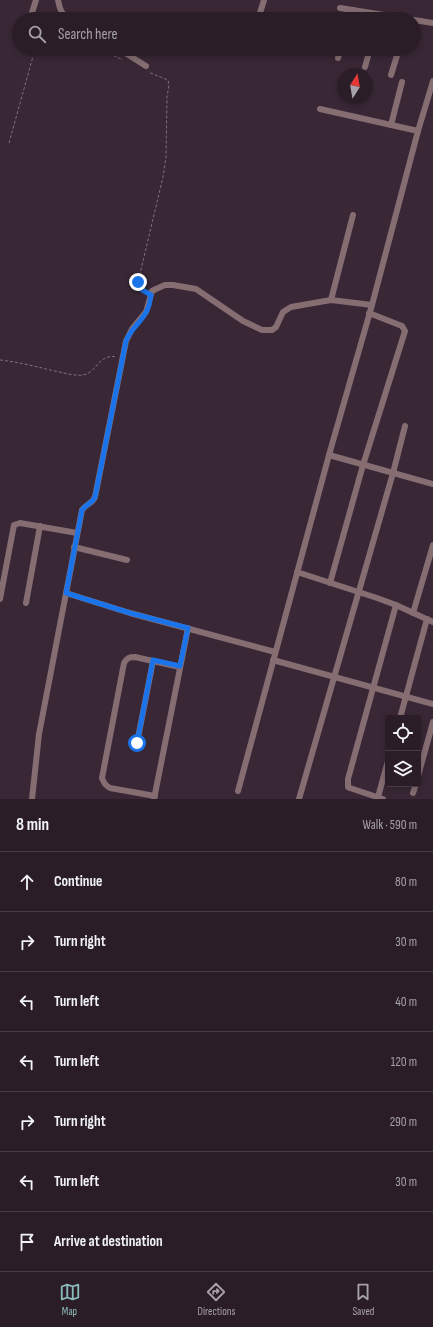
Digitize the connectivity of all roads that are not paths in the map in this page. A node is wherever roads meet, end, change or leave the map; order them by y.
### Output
1 (36, 0) edge
2 (58, 0) edge
3 (264, 0) edge
4 (340, 8) dead end
5 (353, 10) joint
6 (32, 12) edge
7 (62, 12) edge
8 (260, 12) edge
9 (360, 12) edge
10 (421, 21) edge
11 (433, 23) edge
12 (129, 56) edge
13 (368, 56) edge
14 (397, 56) edge
15 (365, 67) dead end
16 (147, 69) road end
17 (391, 75) dead end
18 (433, 81) edge
19 (402, 82) dead end
20 (320, 109) dead end
21 (391, 125) junction
22 (418, 131) junction
23 (352, 215) dead end
24 (332, 300) junction
25 (372, 305) junction
26 (370, 313) junction
27 (405, 426) dead end
28 (329, 455) junction
29 (363, 465) junction
30 (393, 473) junction
31 (433, 484) edge
32 (40, 526) junction
33 (76, 533) junction
34 (433, 545) edge
35 (74, 547) junction
36 (127, 560) dead end
37 (297, 572) junction
38 (330, 583) junction
39 (358, 592) junction
40 (66, 593) junction
41 (0, 599) edge
42 (26, 603) dead end
43 (396, 604) junction
44 (413, 613) junction
45 (427, 619) junction
46 (433, 622) edge
47 (188, 628) junction
48 (276, 652) junction
49 (153, 660) junction
50 (273, 660) junction
51 (180, 666) junction
52 (334, 677) junction
53 (374, 688) junction
54 (406, 697) junction
55 (433, 704) edge
56 (401, 715) edge
57 (433, 722) edge
58 (137, 743) dead end
59 (421, 765) edge
60 (385, 775) edge
61 (415, 787) edge
62 (238, 791) dead end
63 (413, 793) dead end
64 (154, 797) edge
65 (380, 798) edge
66 (32, 799) edge
67 (299, 799) edge

1 - 6 street
2 - 7 street
3 - 8 street
4 - 5 street
5 - 9 street
10 - 11 street
12 - 16 street
13 - 15 street
14 - 17 street
18 - 22 street
19 - 21 street
20 - 21 street
21 - 22 street
22 - 25 street
23 - 24 street
24 - 25 street
24 - 33 street
25 - 26 street
26 - 28 street
26 - 29 street
27 - 30 street
28 - 29 street
28 - 37 street
29 - 30 street
29 - 38 street
30 - 31 street
30 - 39 street
32 - 33 street
32 - 41 street
32 - 42 street
33 - 35 street
34 - 44 street
35 - 36 street
35 - 40 street
37 - 38 street
37 - 48 street
38 - 39 street
39 - 43 street
39 - 52 street
40 - 47 street
40 - 66 street
43 - 44 street
43 - 53 street
44 - 45 street
45 - 46 street
45 - 54 street
47 - 48 street
47 - 51 street
48 - 50 street
49 - 51 street
49 - 58 street
49 - 64 street
50 - 52 street
50 - 62 street
51 - 64 street
52 - 53 street
52 - 67 street
53 - 54 street
53 - 65 street
54 - 55 street
54 - 56 street
57 - 59 street
60 - 65 street
61 - 63 street

